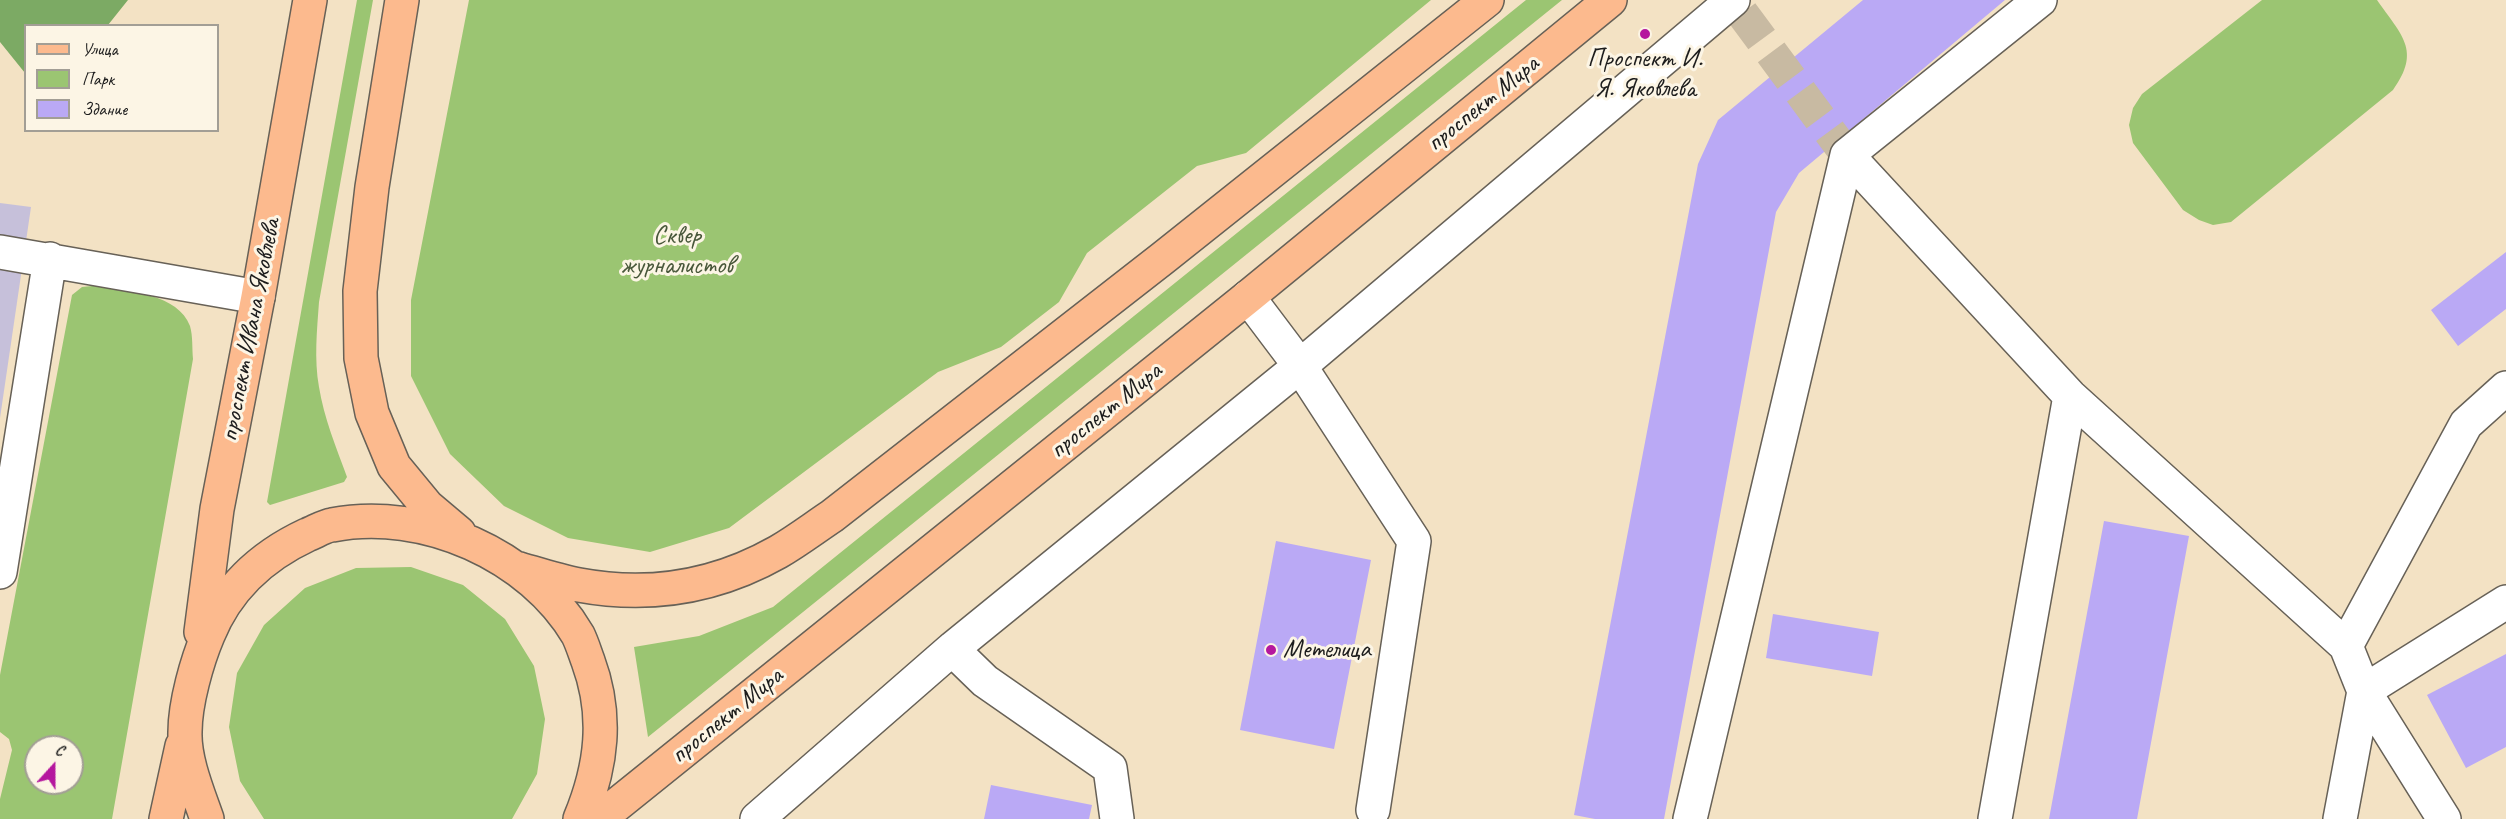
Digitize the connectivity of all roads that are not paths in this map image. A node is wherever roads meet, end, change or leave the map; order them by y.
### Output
1 (310, 0) edge
2 (402, 0) edge
3 (1486, 0) edge
4 (1610, 0) edge
5 (2040, 0) edge
6 (1736, 4) edge
7 (1847, 155) junction
8 (0, 252) edge
9 (50, 260) junction
10 (258, 297) junction
11 (1248, 297) junction
12 (1300, 366) junction
13 (2506, 388) edge
14 (2070, 396) junction
15 (469, 542) junction
16 (516, 568) junction
17 (0, 572) edge
18 (2506, 602) edge
19 (2346, 646) junction
20 (952, 649) junction
21 (197, 661) junction
22 (2364, 691) junction
23 (185, 732) junction
24 (1373, 810) dead end
25 (759, 818) edge
26 (166, 819) edge
27 (207, 819) edge
28 (580, 819) edge
29 (599, 819) edge
30 (1118, 819) edge
31 (1690, 819) edge
32 (1995, 819) edge
33 (2340, 819) edge
34 (2444, 819) edge

1 - 10 main road, проспект Ивана Яковлева
2 - 15 main road
3 - 16 main road
4 - 11 main road, проспект Мира
5 - 7 lane
6 - 12 lane
7 - 14 lane
7 - 31 lane
8 - 9 lane
9 - 10 lane
9 - 17 lane
10 - 21 main road, проспект Ивана Яковлева
11 - 12 lane
11 - 29 main road, проспект Мира
12 - 20 lane
12 - 24 lane
13 - 19 lane
14 - 19 lane
14 - 32 lane
15 - 16 main road
15 - 21 main road
16 - 28 main road
18 - 22 lane
19 - 22 lane
20 - 25 lane
20 - 30 lane
21 - 23 main road
22 - 33 lane
22 - 34 lane
23 - 26 main road
23 - 27 main road

